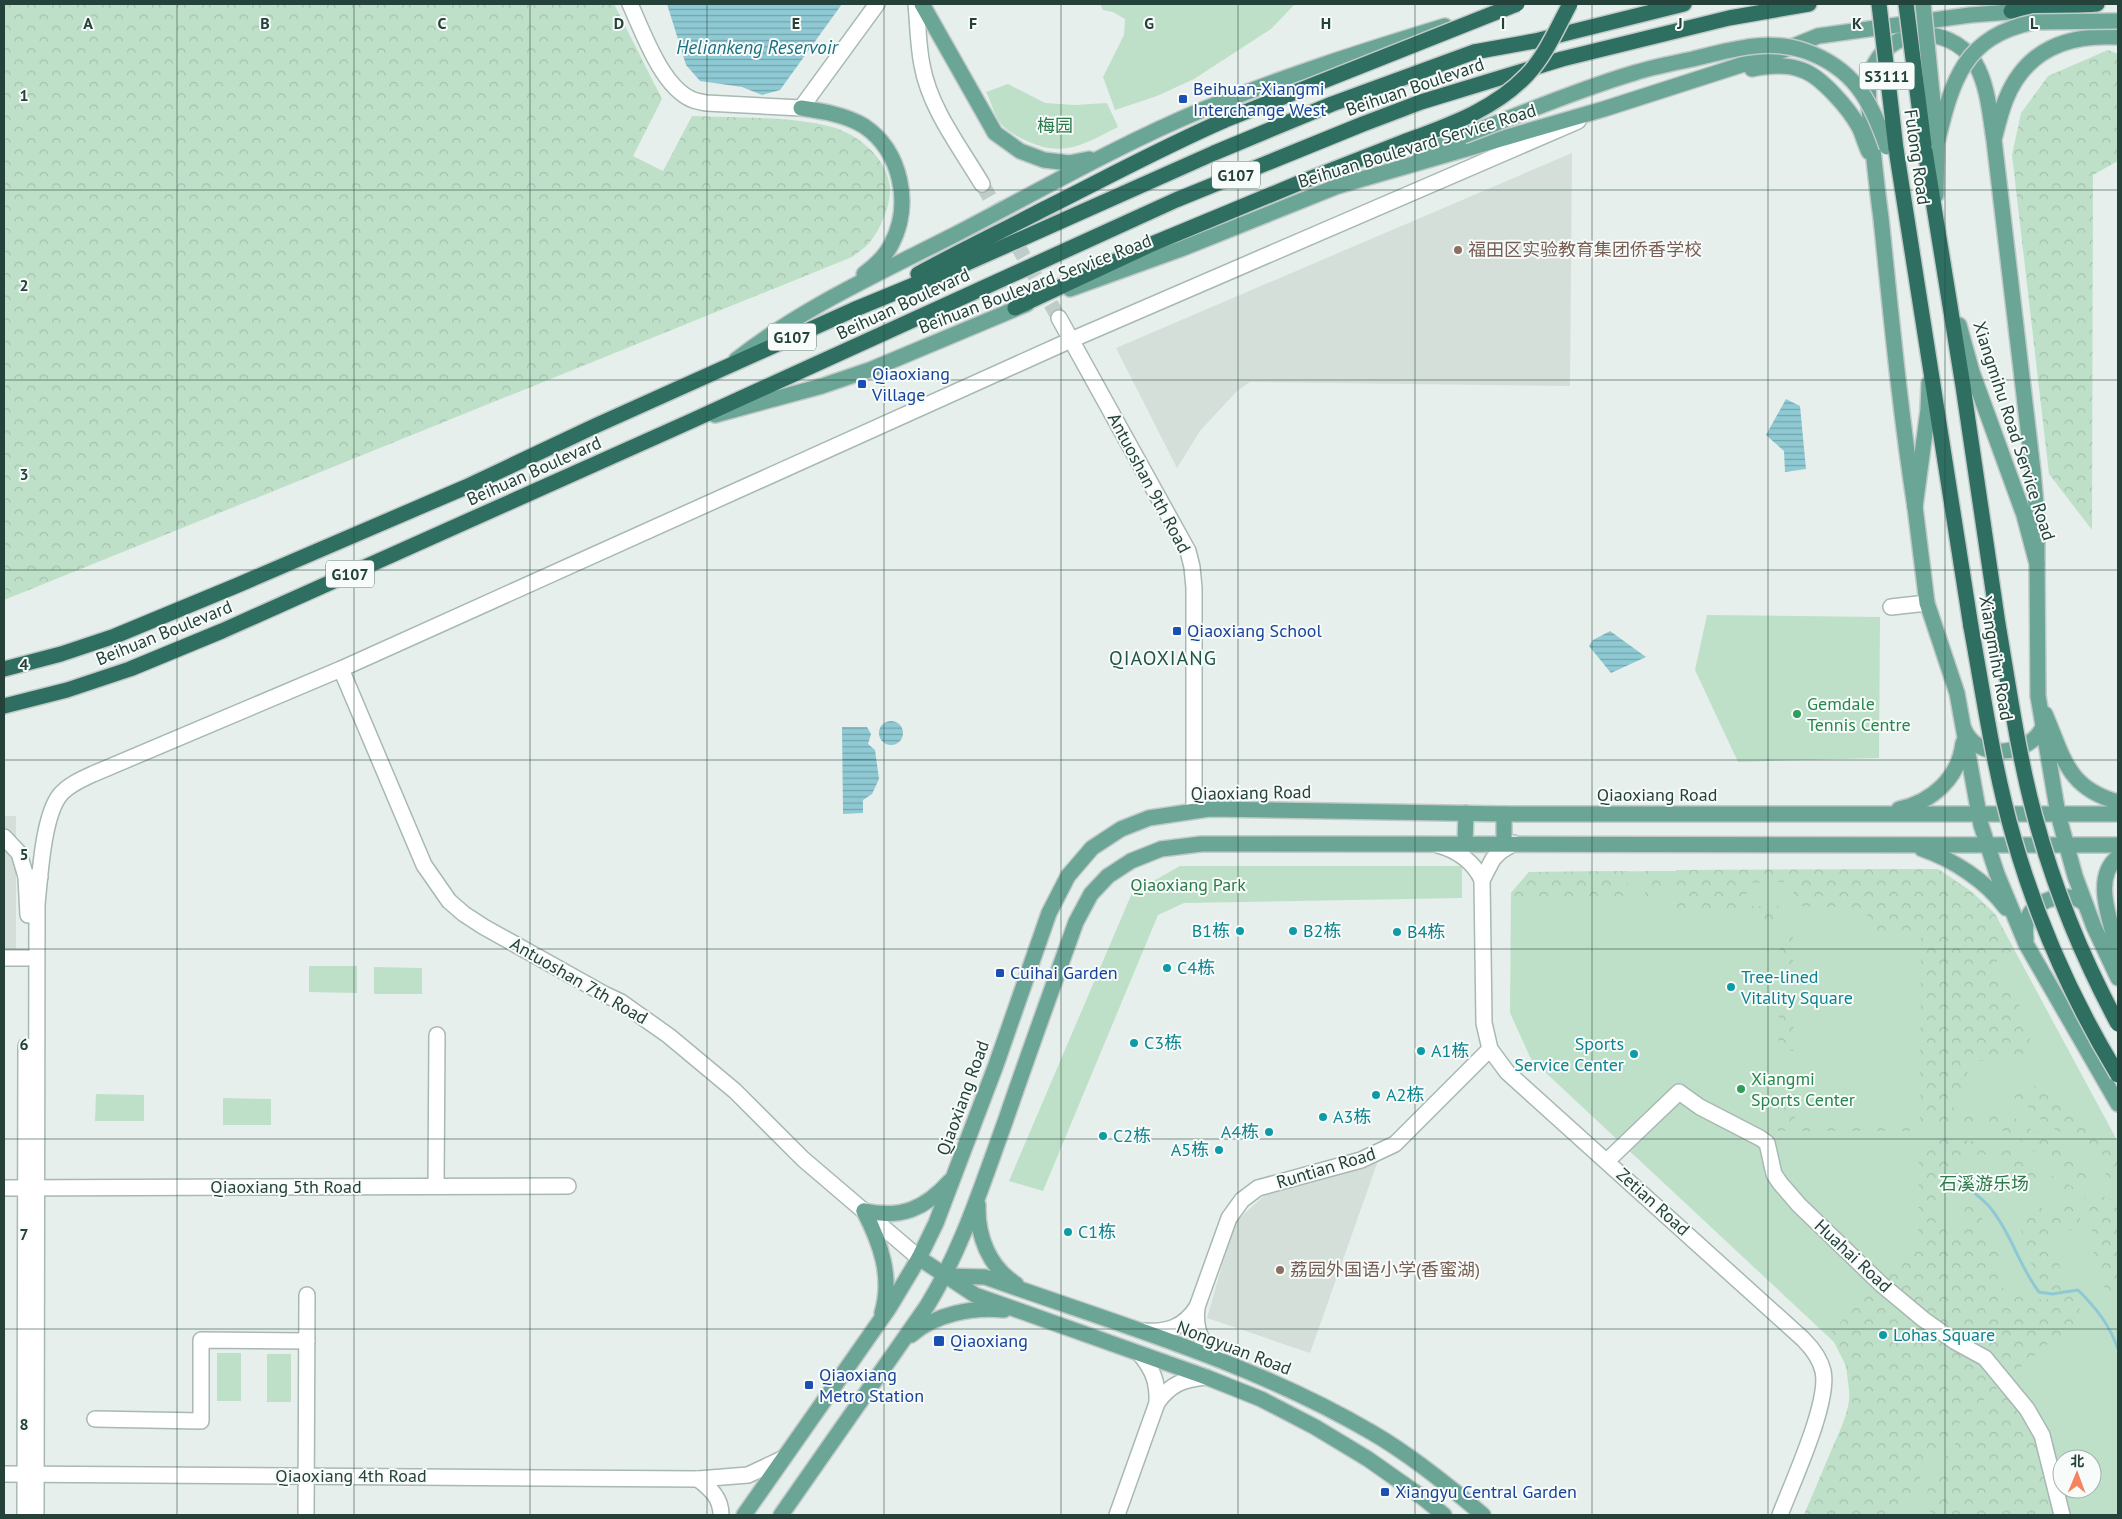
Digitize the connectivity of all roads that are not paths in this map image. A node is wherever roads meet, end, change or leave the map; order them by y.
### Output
1 (630, 4) edge
2 (877, 4) edge
3 (910, 4) edge
4 (916, 4) edge
5 (922, 4) edge
6 (1517, 4) edge
7 (1523, 4) edge
8 (1570, 4) edge
9 (1684, 4) edge
10 (1809, 4) edge
11 (1878, 4) edge
12 (1906, 4) edge
13 (1923, 4) edge
14 (2097, 4) edge
15 (2011, 11) junction
16 (2118, 21) edge
17 (918, 22) junction
18 (2118, 25) edge
19 (2118, 37) edge
20 (1696, 78) junction
21 (802, 108) junction
22 (1604, 109) junction
23 (1994, 140) junction
24 (1930, 144) junction
25 (1892, 148) junction
26 (1107, 154) junction
27 (1875, 168) junction
28 (982, 184) tunnel mouth
29 (1338, 186) junction
30 (1936, 219) joint
31 (1908, 225) joint
32 (1945, 275) junction
33 (848, 288) junction
34 (1015, 308) junction
35 (853, 310) junction
36 (1059, 318) tunnel mouth
37 (1071, 340) junction
38 (1928, 361) junction
39 (731, 364) junction
40 (688, 422) junction
41 (1915, 508) junction
42 (2037, 564) junction
43 (1927, 603) junction
44 (1891, 607) dead end
45 (4, 669) edge
46 (341, 669) junction
47 (2038, 696) junction
48 (4, 706) edge
49 (1964, 729) junction
50 (2042, 729) junction
51 (2118, 802) edge
52 (1194, 811) junction
53 (1466, 813) junction
54 (1504, 814) junction
55 (1875, 814) junction
56 (1978, 814) junction
57 (2058, 814) junction
58 (2118, 814) edge
59 (4, 837) edge
60 (1466, 843) junction
61 (1432, 844) junction
62 (1509, 844) junction
63 (1908, 845) junction
64 (2066, 845) junction
65 (2118, 845) edge
66 (1987, 846) junction
67 (2118, 857) edge
68 (33, 877) junction
69 (1482, 880) junction
70 (2085, 904) junction
71 (2024, 939) junction
72 (2118, 952) edge
73 (4, 958) edge
74 (27, 958) junction
75 (2118, 978) edge
76 (2118, 1024) edge
77 (437, 1035) dead end
78 (1490, 1049) junction
79 (2118, 1075) edge
80 (2118, 1104) edge
81 (1608, 1160) junction
82 (954, 1176) junction
83 (436, 1186) junction
84 (568, 1186) dead end
85 (31, 1187) junction
86 (4, 1188) edge
87 (979, 1194) junction
88 (864, 1211) junction
89 (919, 1258) junction
90 (945, 1276) junction
91 (1030, 1292) junction
92 (307, 1295) dead end
93 (1197, 1307) junction
94 (1024, 1313) junction
95 (880, 1322) junction
96 (1135, 1330) junction
97 (307, 1341) junction
98 (898, 1346) junction
99 (1140, 1354) junction
100 (1220, 1360) junction
101 (1206, 1377) junction
102 (1157, 1403) junction
103 (95, 1419) dead end
104 (784, 1458) junction
105 (4, 1474) edge
106 (30, 1474) junction
107 (307, 1475) junction
108 (698, 1479) junction
109 (25, 1515) edge
110 (36, 1515) edge
111 (306, 1515) edge
112 (721, 1515) edge
113 (744, 1515) edge
114 (781, 1515) edge
115 (1117, 1515) edge
116 (1444, 1515) edge
117 (1483, 1515) edge
118 (1780, 1515) edge
119 (2062, 1515) edge

1 - 21 street
2 - 21 street
3 - 17 street
4 - 17 street
5 - 26 main road
6 - 35 highway, bridge
7 - 26 main road
8 - 34 highway, bridge
9 - 35 highway, Beihuan Boulevard / G107
10 - 40 highway, Beihuan Boulevard / G107
11 - 25 highway, Fulong Road / S3111, bridge
12 - 24 highway, Fulong Road / S3111, bridge
13 - 24 main road, bridge
14 - 15 highway
15 - 18 main road, Beihuan Boulevard Service Road
15 - 20 main road, Beihuan Boulevard Service Road
16 - 24 main road, bridge
17 - 28 street
19 - 23 main road
20 - 22 main road, Beihuan Boulevard Service Road
20 - 27 main road
21 - 33 main road
22 - 29 main road, Beihuan Boulevard Service Road
22 - 37 street
23 - 27 main road
23 - 42 main road
24 - 30 highway, Fulong Road
25 - 29 main road, bridge
25 - 31 highway, Fulong Road
26 - 33 main road
27 - 41 main road
29 - 34 main road, Beihuan Boulevard Service Road
30 - 32 highway, Xiangmihu Road
31 - 38 highway, Xiangmihu Road
32 - 42 main road, Xiangmihu Road Service Road
32 - 76 highway, Xiangmihu Road, bridge
33 - 39 main road
34 - 40 main road, Beihuan Boulevard Service Road
35 - 39 highway, Beihuan Boulevard / G107
36 - 37 street, Antuoshan 9th Road
37 - 46 street
37 - 52 street, Antuoshan 9th Road
38 - 41 main road
38 - 79 highway, Xiangmihu Road, bridge
39 - 45 highway, Beihuan Boulevard / G107
40 - 48 highway, Beihuan Boulevard / G107
41 - 43 main road
42 - 47 main road, Xiangmihu Road Service Road
43 - 44 street
43 - 49 main road
46 - 68 street
46 - 88 street, Antuoshan 7th Road
47 - 50 main road, Xiangmihu Road Service Road
47 - 51 main road
49 - 50 main road
49 - 55 main road
49 - 56 main road
50 - 57 main road, Xiangmihu Road Service Road
52 - 53 main road, Qiaoxiang Road
52 - 82 main road, Qiaoxiang Road
53 - 54 main road, Qiaoxiang Road
53 - 60 main road
54 - 55 main road, Qiaoxiang Road
54 - 62 main road
55 - 56 main road, Qiaoxiang Road
56 - 57 main road, Qiaoxiang Road
56 - 66 main road
57 - 58 main road, Qiaoxiang Road
57 - 64 main road, Xiangmihu Road Service Road
59 - 68 street
60 - 61 main road
60 - 62 main road
61 - 69 street
61 - 87 main road
62 - 63 main road
62 - 69 street, Zetian Road
63 - 66 main road
63 - 71 main road
64 - 65 main road
64 - 66 main road
64 - 70 main road, Xiangmihu Road Service Road
66 - 71 main road
67 - 72 main road
68 - 74 street
68 - 85 street
69 - 78 street, Zetian Road
70 - 71 main road
70 - 75 main road, Xiangmihu Road Service Road
71 - 80 main road
73 - 74 street
74 - 85 street
77 - 83 street
78 - 81 street, Zetian Road
78 - 93 street, Runtian Road
81 - 118 street, Zetian Road
81 - 119 street, Huahai Road
82 - 88 main road
82 - 89 main road, Qiaoxiang Road
83 - 84 street, Qiaoxiang 5th Road
83 - 85 street, Qiaoxiang 5th Road
85 - 86 street, Qiaoxiang 5th Road
85 - 106 street
87 - 90 main road
87 - 91 main road
88 - 89 street, Antuoshan 7th Road
88 - 95 main road
89 - 90 main road, Nongyuan Road
89 - 95 main road, Qiaoxiang Road
90 - 91 main road, Nongyuan Road
90 - 94 main road, Nongyuan Road
90 - 98 main road
91 - 96 main road, Nongyuan Road
92 - 97 street
93 - 96 street, Runtian Road
93 - 100 street, Runtian Road
94 - 98 main road
94 - 99 main road, Nongyuan Road
95 - 104 main road, Qiaoxiang Road
96 - 100 main road, Nongyuan Road
97 - 103 street
97 - 107 street
98 - 114 main road
99 - 101 main road, Nongyuan Road
99 - 102 street
100 - 117 main road, Nongyuan Road
101 - 102 street
101 - 116 main road, Nongyuan Road
102 - 115 street
104 - 108 street, Qiaoxiang 4th Road
104 - 113 main road, Qiaoxiang Road
105 - 106 street, Qiaoxiang 4th Road
106 - 107 street, Qiaoxiang 4th Road
106 - 109 street
106 - 110 street
107 - 108 street, Qiaoxiang 4th Road
107 - 111 street
108 - 112 street

